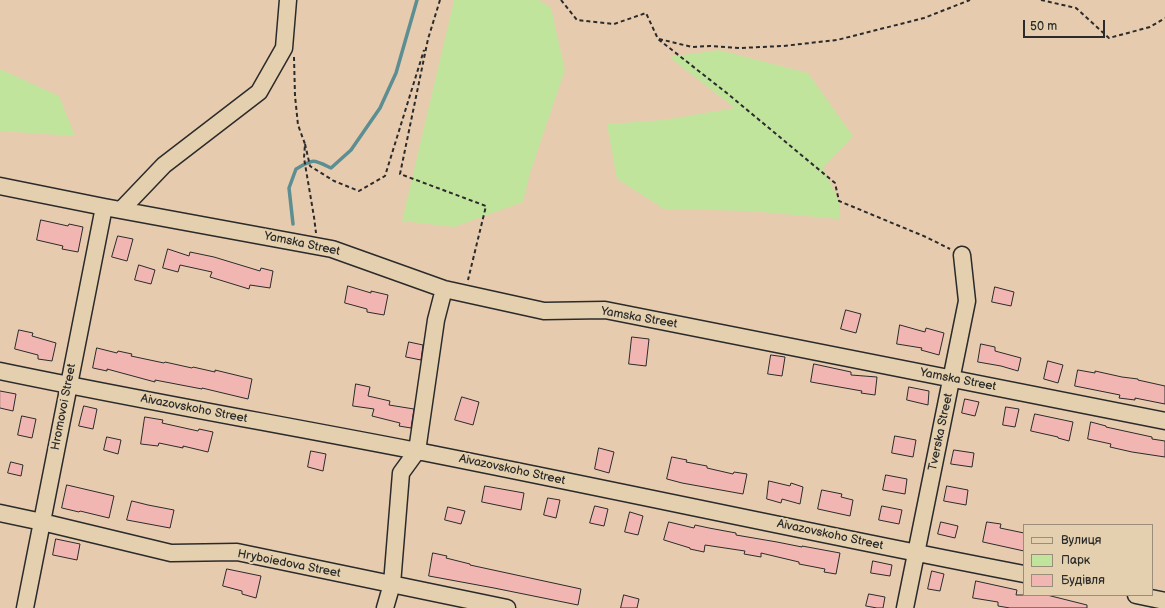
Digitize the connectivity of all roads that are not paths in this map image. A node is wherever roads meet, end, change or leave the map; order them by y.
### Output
1 (288, 0) edge
2 (0, 186) edge
3 (104, 207) junction
4 (121, 210) junction
5 (962, 255) road end
6 (444, 289) junction
7 (0, 371) edge
8 (952, 378) junction
9 (68, 386) junction
10 (1165, 421) edge
11 (417, 451) junction
12 (0, 513) edge
13 (42, 522) junction
14 (916, 553) junction
15 (1023, 574) edge
16 (392, 584) junction
17 (1141, 596) edge
18 (1165, 601) edge
19 (25, 608) edge
20 (385, 608) edge
21 (507, 608) edge
22 (905, 608) edge

1 - 4 street
2 - 3 street, Yamska Street
3 - 4 street, Yamska Street
3 - 9 street, Hromovoi Street
4 - 6 street, Yamska Street
5 - 8 street, Tverska Street
6 - 8 street, Yamska Street
6 - 11 street
7 - 9 street, Aivazovskoho Street
8 - 10 street, Yamska Street
8 - 14 street, Tverska Street
9 - 11 street, Aivazovskoho Street
9 - 13 street, Hromovoi Street
11 - 14 street, Aivazovskoho Street
11 - 16 street
12 - 13 street, Hryboiedova Street
13 - 16 street, Hryboiedova Street
13 - 19 street, Hromovoi Street
14 - 15 street, Aivazovskoho Street
14 - 22 street, Tverska Street
16 - 20 street
16 - 21 street, Hryboiedova Street
17 - 18 street

